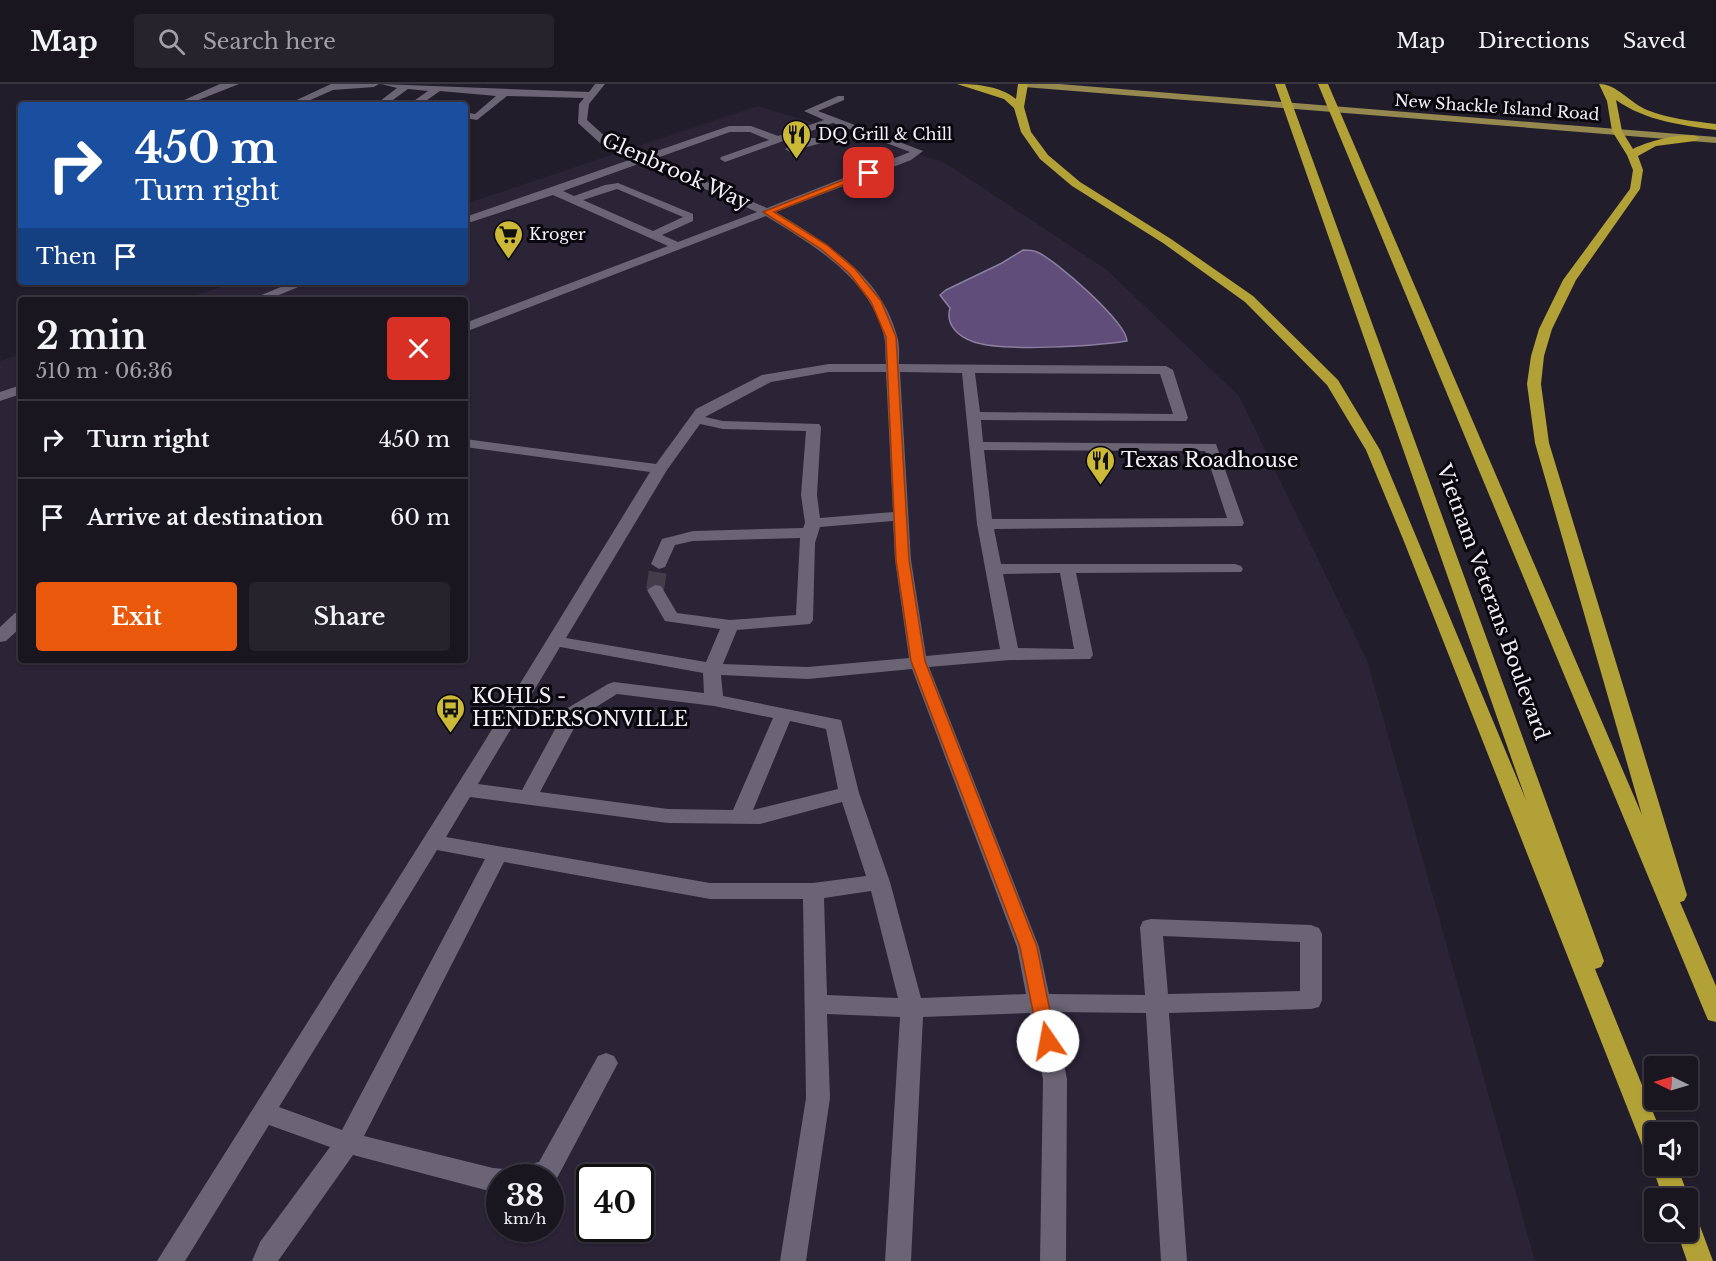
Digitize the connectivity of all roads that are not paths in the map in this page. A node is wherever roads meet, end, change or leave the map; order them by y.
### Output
1 (234, 84) edge
2 (374, 84) edge
3 (386, 84) edge
4 (600, 84) edge
5 (962, 84) edge
6 (1024, 84) edge
7 (1139, 84) edge
8 (1280, 84) edge
9 (1323, 84) edge
10 (1605, 84) edge
11 (407, 85) edge
12 (437, 88) junction
13 (535, 88) edge
14 (472, 91) junction
15 (505, 93) junction
16 (1209, 94) junction
17 (591, 95) junction
18 (463, 98) dead end
19 (841, 98) dead end
20 (185, 102) edge
21 (298, 102) edge
22 (384, 102) edge
23 (417, 102) edge
24 (1019, 107) junction
25 (468, 116) edge
26 (833, 120) junction
27 (1615, 127) junction
28 (1716, 129) edge
29 (1695, 138) junction
30 (778, 140) junction
31 (1716, 140) edge
32 (823, 141) dead end
33 (781, 152) dead end
34 (1632, 154) junction
35 (725, 159) dead end
36 (645, 160) junction
37 (553, 191) junction
38 (573, 200) junction
39 (767, 212) junction
40 (468, 220) edge
41 (652, 235) junction
42 (678, 246) junction
43 (296, 285) edge
44 (263, 297) edge
45 (468, 327) edge
46 (892, 368) junction
47 (968, 368) junction
48 (18, 390) edge
49 (0, 397) edge
50 (973, 416) junction
51 (696, 419) junction
52 (468, 443) edge
53 (976, 446) junction
54 (660, 468) junction
55 (900, 516) junction
56 (984, 524) junction
57 (812, 528) junction
58 (658, 564) tunnel mouth
59 (1067, 568) junction
60 (992, 569) junction
61 (1235, 569) dead end
62 (655, 590) tunnel mouth
63 (18, 620) edge
64 (730, 626) junction
65 (0, 637) edge
66 (555, 641) junction
67 (1010, 654) junction
68 (918, 661) junction
69 (712, 669) junction
70 (714, 700) junction
71 (784, 713) junction
72 (465, 789) junction
73 (849, 793) junction
74 (527, 798) junction
75 (740, 817) junction
76 (432, 842) junction
77 (498, 853) junction
78 (879, 882) junction
79 (813, 891) junction
80 (1702, 980) junction
81 (1040, 1003) junction
82 (816, 1004) junction
83 (1157, 1004) junction
84 (912, 1008) junction
85 (1716, 1013) edge
86 (606, 1063) dead end
87 (262, 1112) junction
88 (1645, 1122) edge
89 (1649, 1122) edge
90 (348, 1143) junction
91 (551, 1164) edge
92 (486, 1178) edge
93 (1694, 1242) edge
94 (170, 1261) edge
95 (265, 1261) edge
96 (793, 1261) edge
97 (898, 1261) edge
98 (1053, 1261) edge
99 (1174, 1261) edge
100 (1701, 1261) edge

1 - 20 street
2 - 21 street
3 - 11 street
4 - 17 street, Glenbrook Way
5 - 24 highway
6 - 16 main road, New Shackle Island Road
6 - 24 highway
7 - 16 main road, New Shackle Island Road
8 - 89 highway, Vietnam Veterans Boulevard
9 - 80 highway, Vietnam Veterans Boulevard
10 - 27 highway
10 - 28 highway
11 - 12 street
11 - 22 street
12 - 14 street
12 - 23 street
13 - 15 street
13 - 17 street
14 - 15 street
14 - 18 street
15 - 25 street
16 - 27 main road, New Shackle Island Road
17 - 36 street, Glenbrook Way
19 - 26 street
24 - 88 highway
26 - 30 street
26 - 39 street
27 - 28 main road, New Shackle Island Road
27 - 29 main road, New Shackle Island Road
27 - 34 highway
29 - 31 main road, New Shackle Island Road
29 - 34 highway
30 - 35 street
30 - 36 street
32 - 33 street
34 - 80 highway
36 - 37 street
36 - 39 street, Glenbrook Way
37 - 38 street
37 - 40 street
38 - 41 street
38 - 41 street
39 - 42 street
39 - 46 street, Glenbrook Way
41 - 42 street
42 - 45 street
43 - 44 street
46 - 47 street
46 - 51 street
46 - 55 street, Glenbrook Way
47 - 50 street
47 - 50 street
48 - 49 street
50 - 53 street
51 - 54 street
51 - 57 street
52 - 54 street
53 - 56 street
53 - 56 street
54 - 66 street
55 - 57 street
55 - 68 street, Glenbrook Way
56 - 60 street
57 - 58 street
57 - 64 street
59 - 60 street
59 - 61 street
59 - 67 street
60 - 67 street
62 - 64 street
63 - 65 street
64 - 69 street
66 - 69 street
66 - 72 street
67 - 68 street
68 - 69 street
68 - 81 street, Glenbrook Way
69 - 70 street
70 - 71 street
70 - 74 street
71 - 73 street
71 - 75 street
72 - 74 street
72 - 76 street
73 - 75 street
73 - 78 street
74 - 75 street
76 - 77 street
76 - 87 street
77 - 79 street
77 - 90 street
78 - 79 street
78 - 84 street
79 - 82 street
80 - 85 highway, Vietnam Veterans Boulevard
81 - 83 street
81 - 84 street
81 - 98 street, Glenbrook Way
82 - 84 street
82 - 96 street
83 - 83 street
83 - 99 street
84 - 97 street
86 - 91 street
87 - 90 street
87 - 94 street
90 - 92 street
90 - 95 street
93 - 100 highway

